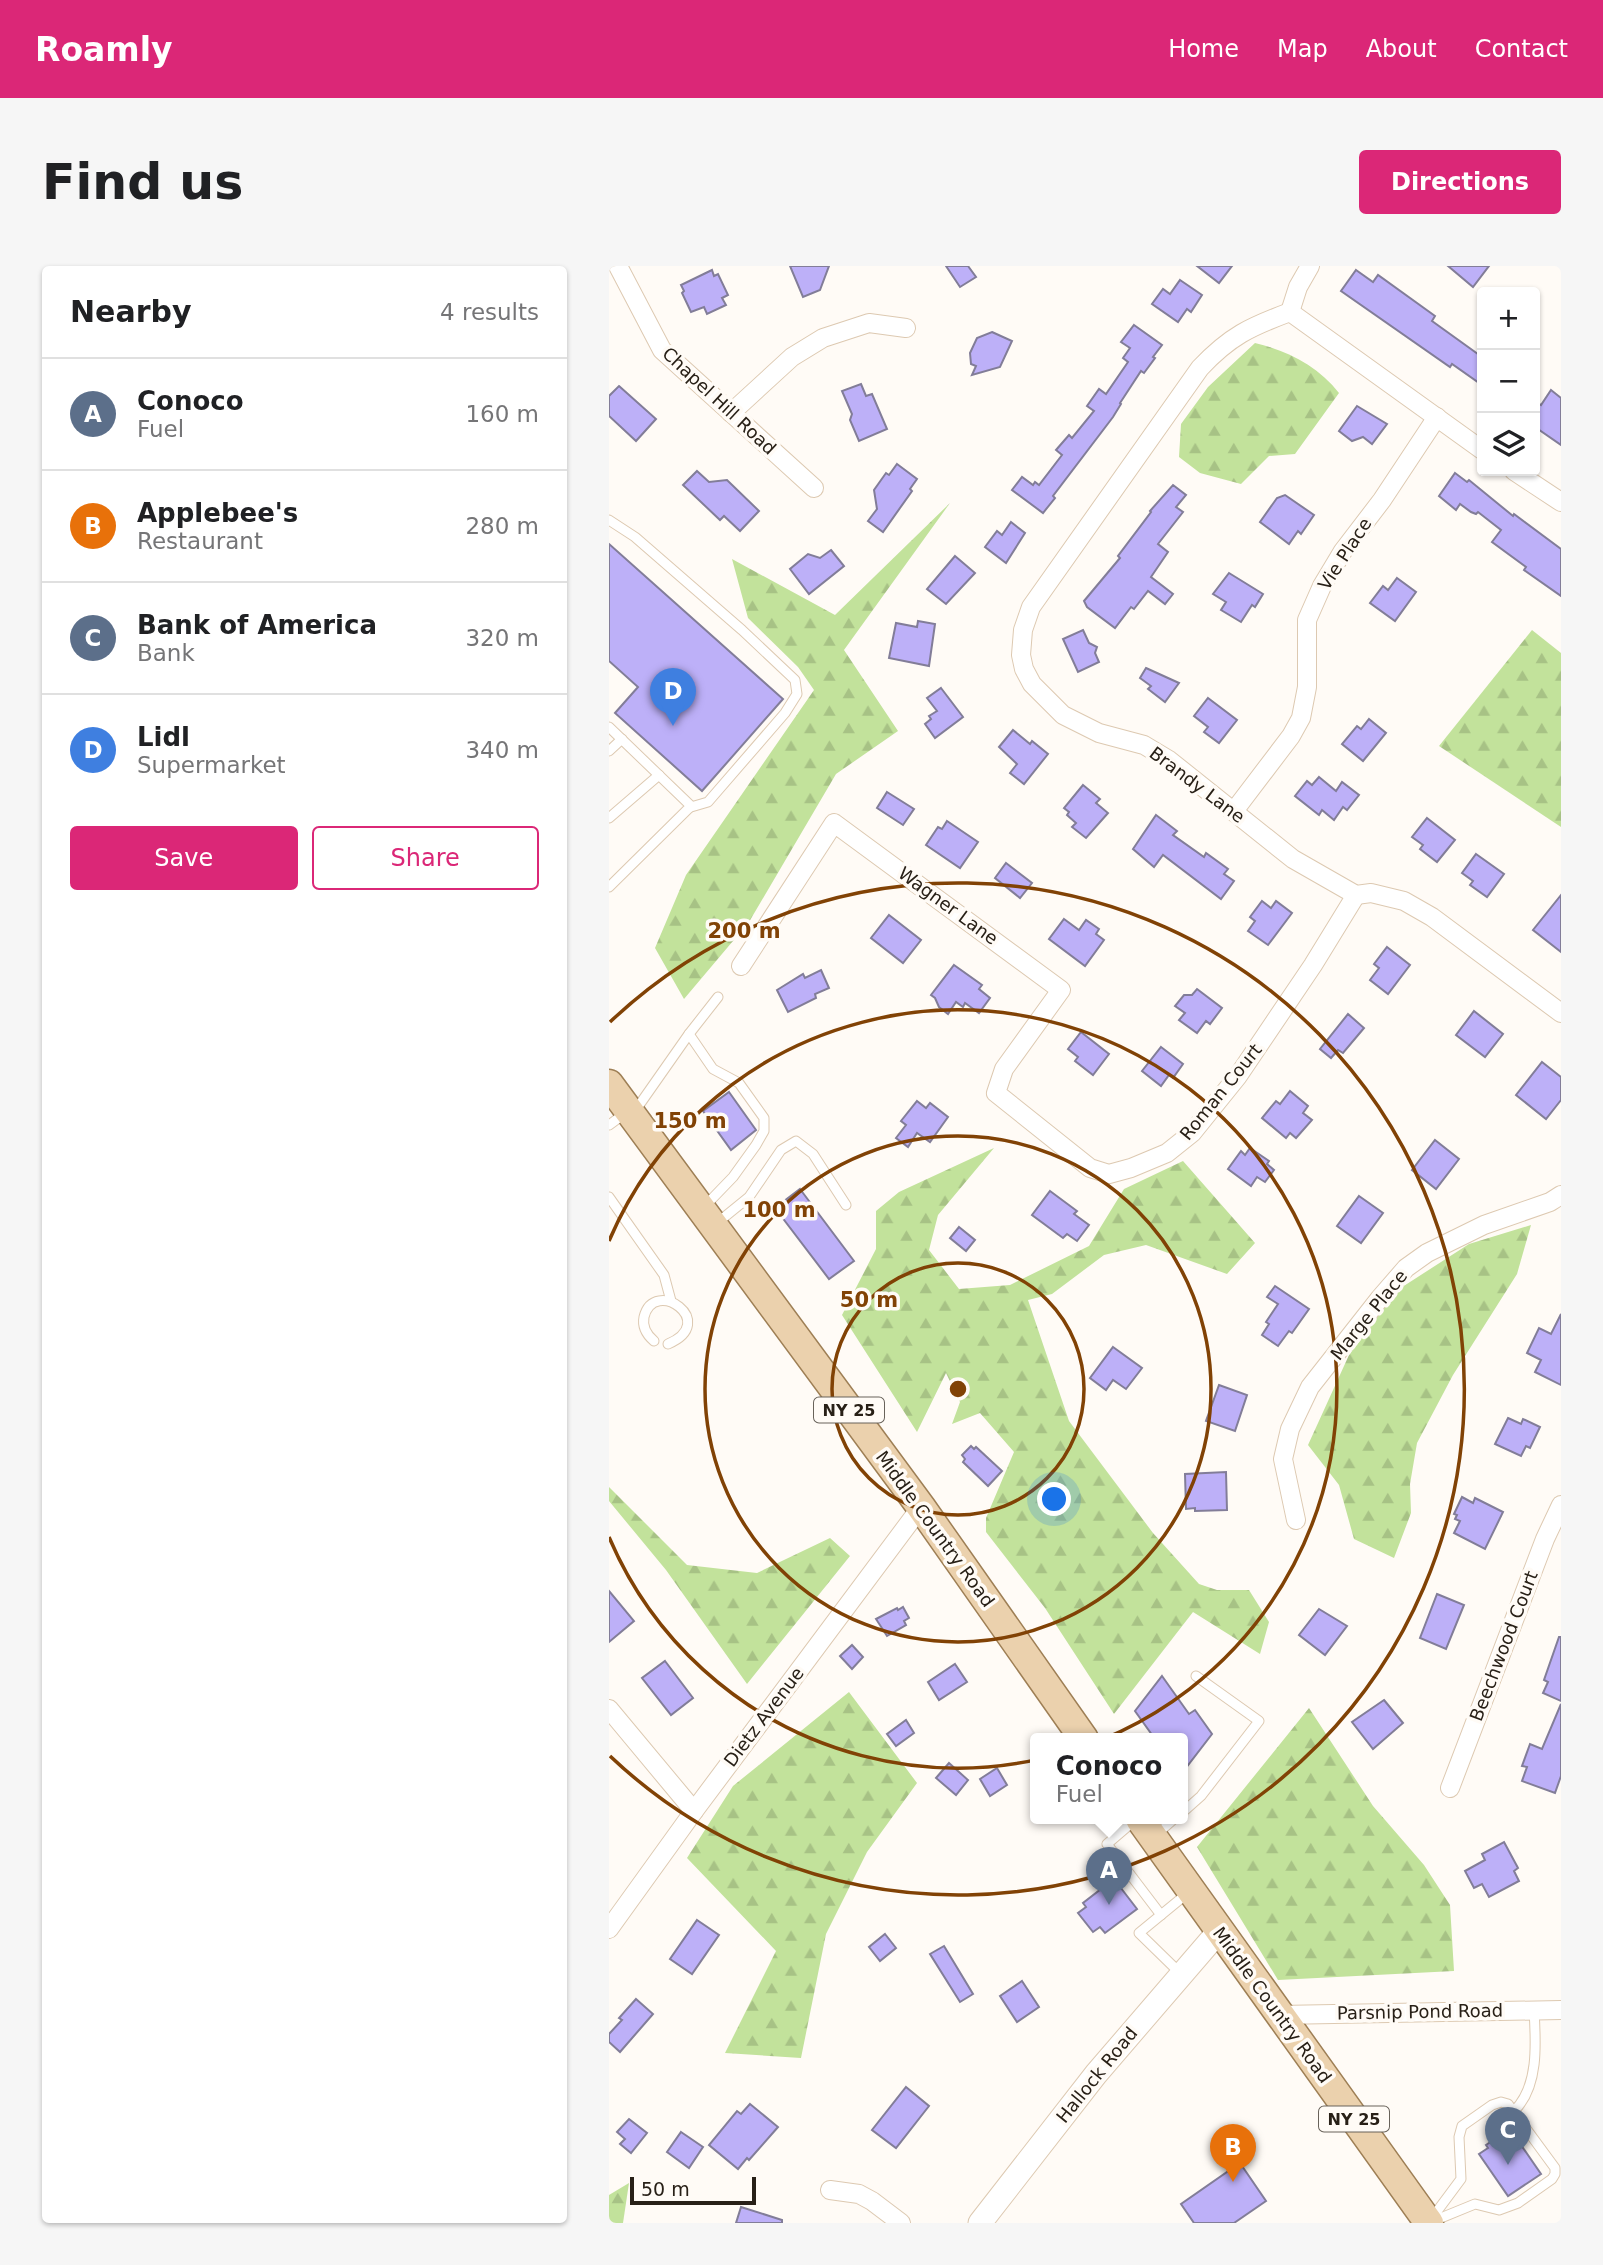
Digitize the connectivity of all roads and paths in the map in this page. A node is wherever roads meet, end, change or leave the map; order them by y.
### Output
1 (618, 266) edge
2 (1310, 266) edge
3 (1290, 312) junction
4 (906, 328) dead end
5 (731, 412) junction
6 (1437, 417) junction
7 (1477, 446) edge
8 (1522, 476) edge
9 (814, 488) dead end
10 (1561, 502) edge
11 (609, 520) edge
12 (609, 726) edge
13 (622, 739) junction
14 (609, 751) edge
15 (659, 775) junction
16 (691, 807) junction
17 (1234, 811) junction
18 (609, 818) edge
19 (609, 887) edge
20 (1356, 895) junction
21 (741, 966) dead end
22 (1061, 990) joint
23 (719, 997) dead end
24 (1561, 1013) edge
25 (689, 1034) junction
26 (609, 1084) edge
27 (623, 1117) edge
28 (1561, 1195) edge
29 (609, 1197) edge
30 (846, 1205) dead end
31 (707, 1218) junction
32 (671, 1301) junction
33 (654, 1341) dead end
34 (669, 1344) dead end
35 (1561, 1505) edge
36 (921, 1507) junction
37 (1296, 1520) dead end
38 (1196, 1676) dead end
39 (609, 1709) edge
40 (1080, 1733) edge
41 (1450, 1788) dead end
42 (1188, 1807) edge
43 (694, 1811) junction
44 (1151, 1824) edge
45 (1191, 1891) junction
46 (1161, 1915) junction
47 (609, 1929) edge
48 (1219, 1931) junction
49 (1181, 1975) junction
50 (1534, 2010) junction
51 (1561, 2010) edge
52 (1279, 2015) junction
53 (1514, 2111) junction
54 (830, 2190) dead end
55 (901, 2223) edge
56 (980, 2223) edge
57 (1429, 2223) edge

1 - 5 street, Chapel Hill Road
2 - 3 street
3 - 6 street
3 - 17 street, Brandy Lane
4 - 5 street
5 - 9 street, Chapel Hill Road
6 - 7 street
6 - 17 street, Vie Place
8 - 10 street
11 - 16 lane
12 - 13 lane
13 - 14 lane
13 - 15 lane
15 - 16 lane
15 - 18 lane
16 - 19 lane
17 - 20 street, Brandy Lane
20 - 22 street, Roman Court
20 - 24 street, Brandy Lane
21 - 22 street, Wagner Lane
23 - 25 lane
25 - 27 lane
25 - 31 lane
26 - 27 main road, Middle Country Road / NY 25
27 - 31 main road, Middle Country Road / NY 25
28 - 37 street, Marge Place
29 - 32 lane
30 - 31 lane
31 - 36 main road, Middle Country Road / NY 25
32 - 33 lane
32 - 34 lane
35 - 41 street, Beechwood Court
36 - 40 main road, Middle Country Road / NY 25
36 - 43 street, Dietz Avenue
38 - 42 lane
39 - 43 street
43 - 47 street, Dietz Avenue
44 - 45 main road, Middle Country Road / NY 25
44 - 46 lane
45 - 46 lane
45 - 48 main road, Middle Country Road / NY 25
46 - 49 lane
48 - 49 street, Hallock Road
48 - 52 main road, Middle Country Road / NY 25
49 - 56 street, Hallock Road
50 - 51 street, Parsnip Pond Road
50 - 52 street, Parsnip Pond Road
50 - 53 lane
52 - 57 main road, Middle Country Road / NY 25
53 - 57 lane
53 - 57 lane
54 - 55 street

